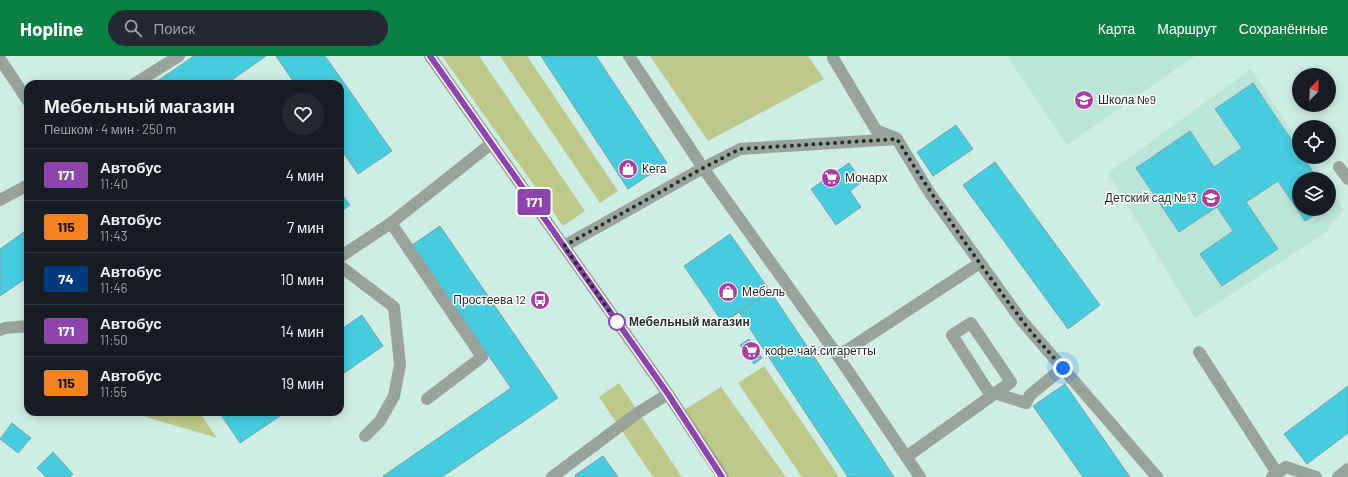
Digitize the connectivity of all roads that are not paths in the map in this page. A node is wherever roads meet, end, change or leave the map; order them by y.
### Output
1 (179, 56) edge
2 (430, 56) edge
3 (629, 56) edge
4 (833, 58) dead end
5 (0, 59) edge
6 (140, 80) edge
7 (24, 95) edge
8 (897, 139) junction
9 (492, 143) junction
10 (1339, 167) dead end
11 (703, 168) junction
12 (1348, 179) edge
13 (24, 187) edge
14 (0, 200) edge
15 (391, 223) junction
16 (564, 246) junction
17 (344, 254) edge
18 (980, 263) junction
19 (344, 269) edge
20 (24, 326) edge
21 (0, 330) edge
22 (1199, 352) dead end
23 (838, 356) junction
24 (1063, 368) junction
25 (996, 393) junction
26 (668, 394) junction
27 (427, 399) dead end
28 (365, 436) dead end
29 (906, 456) junction
30 (1348, 470) edge
31 (560, 475) edge
32 (1275, 475) edge
33 (722, 477) edge
34 (920, 477) edge
35 (1157, 477) edge
36 (1316, 477) edge
37 (1338, 477) edge

1 - 6 street
2 - 9 street
3 - 11 street
4 - 8 street
5 - 7 street
8 - 11 street
8 - 18 street
9 - 15 street
9 - 16 street
10 - 12 street
11 - 16 street
11 - 23 street
13 - 14 street
15 - 17 street
15 - 27 street
16 - 26 street
18 - 23 street
18 - 24 street
19 - 28 street
20 - 21 street
22 - 32 street
23 - 29 street
24 - 25 street
24 - 35 street
25 - 25 street
25 - 29 street
26 - 31 street
26 - 33 street
29 - 34 street
30 - 37 street
32 - 36 street

